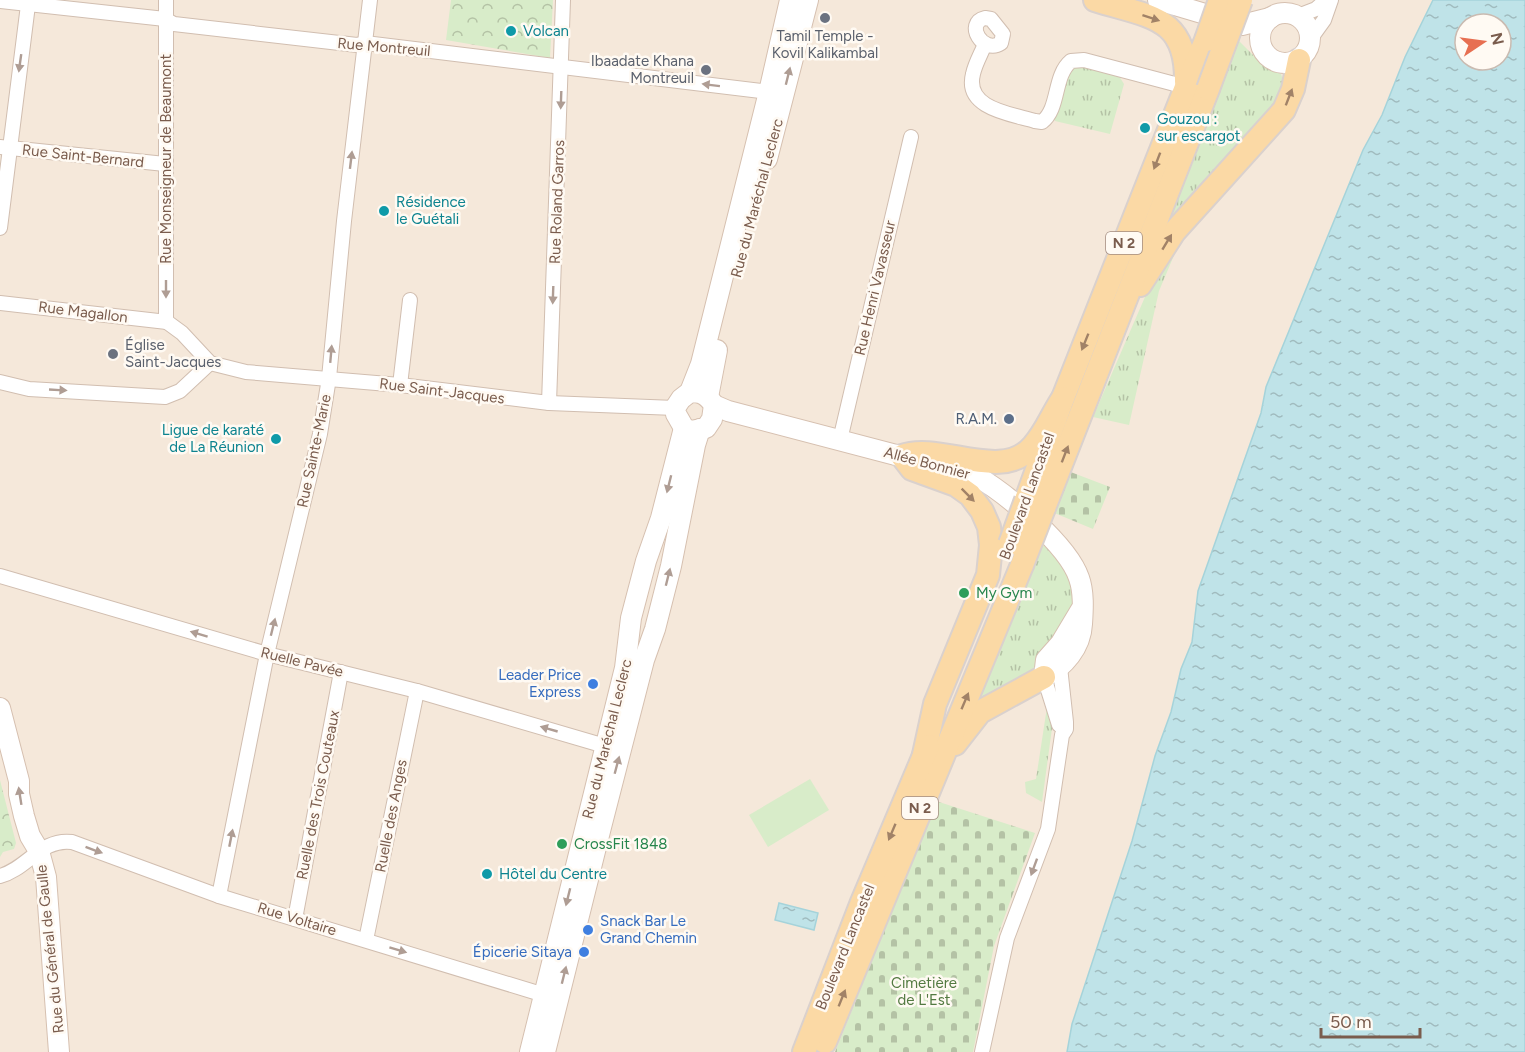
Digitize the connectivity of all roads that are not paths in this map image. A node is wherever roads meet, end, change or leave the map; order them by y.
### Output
1 (166, 0) edge
2 (370, 0) edge
3 (563, 0) edge
4 (790, 0) edge
5 (808, 0) edge
6 (1095, 0) edge
7 (1158, 0) edge
8 (1220, 0) edge
9 (1241, 0) edge
10 (1326, 0) edge
11 (1331, 0) edge
12 (0, 1) edge
13 (28, 5) junction
14 (1298, 16) junction
15 (1270, 18) junction
16 (165, 20) junction
17 (1242, 25) junction
18 (1311, 38) junction
19 (365, 43) junction
20 (985, 44) dead end
21 (1260, 44) junction
22 (1299, 60) junction
23 (560, 68) junction
24 (1197, 88) junction
25 (770, 92) junction
26 (911, 137) dead end
27 (4, 147) edge
28 (165, 164) junction
29 (0, 228) edge
30 (410, 300) dead end
31 (0, 303) edge
32 (1121, 307) junction
33 (166, 320) junction
34 (210, 363) junction
35 (329, 378) junction
36 (0, 382) edge
37 (400, 384) junction
38 (1063, 398) junction
39 (549, 403) junction
40 (675, 408) joint
41 (701, 413) junction
42 (840, 440) junction
43 (902, 456) junction
44 (1035, 504) junction
45 (0, 576) edge
46 (267, 654) junction
47 (341, 672) junction
48 (1052, 672) junction
49 (417, 691) junction
50 (1016, 693) junction
51 (1054, 706) junction
52 (0, 708) edge
53 (1062, 735) junction
54 (605, 746) junction
55 (931, 760) junction
56 (39, 851) junction
57 (0, 876) edge
58 (219, 896) junction
59 (295, 919) junction
60 (366, 940) junction
61 (551, 997) junction
62 (60, 1052) edge
63 (530, 1052) edge
64 (545, 1052) edge
65 (804, 1052) edge
66 (821, 1052) edge
67 (982, 1052) edge

1 - 16 street, Rue Monseigneur de Beaumont
2 - 19 street, Rue Sainte-Marie
3 - 23 street, Rue Roland Garros
4 - 25 street, Rue du Maréchal Leclerc
41 -> 5 street, Rue du Maréchal Leclerc
6 -> 24 main road
7 - 17 street
8 - 24 main road, Boulevard Lancastel / N 2, bridge
9 - 24 main road, N 2, bridge
10 - 14 street
11 - 18 street
12 - 13 street, Rue Montreuil
13 - 16 street, Rue Montreuil
13 -> 27 street
14 - 15 street
14 - 18 street
15 - 17 street
15 - 21 street
16 - 19 street, Rue Montreuil
16 - 28 street, Rue Monseigneur de Beaumont
17 - 21 street
18 - 22 street
19 - 23 street, Rue Montreuil
35 -> 19 street, Rue Sainte-Marie
20 - 24 street
21 - 22 street
32 -> 22 main road
25 -> 23 street, Rue Montreuil
23 -> 39 street, Rue Roland Garros
24 - 32 main road, N 2
24 -> 38 main road, Boulevard Lancastel / N 2
25 - 41 street, Rue du Maréchal Leclerc
26 - 42 street, Rue Henri Vavasseur
27 - 28 street, Rue Saint-Bernard
27 - 29 street
28 -> 33 street, Rue Monseigneur de Beaumont
30 - 37 street
31 - 33 street, Rue Magallon
44 -> 32 main road, N 2
33 - 34 street
34 - 35 street, Rue Saint-Jacques
36 -> 34 street
35 - 37 street, Rue Saint-Jacques
46 -> 35 street, Rue Sainte-Marie
37 - 39 street, Rue Saint-Jacques
38 - 43 main road
38 - 44 main road, Boulevard Lancastel / N 2
39 - 40 street, Rue Saint-Jacques
40 - 41 street
41 - 42 street, Allée Bonnier
41 -> 54 street, Rue du Maréchal Leclerc
61 -> 41 street, Rue du Maréchal Leclerc
42 - 43 street, Allée Bonnier
43 - 48 street, Allée Bonnier
43 -> 55 main road
44 - 55 main road, Boulevard Lancastel / N 2, bridge
55 -> 44 main road, N 2, bridge
46 -> 45 street, Ruelle Pavée
46 - 47 street, Ruelle Pavée
58 -> 46 street, Rue Sainte-Marie
47 - 49 street, Ruelle Pavée
47 - 59 street, Ruelle des Trois Couteaux
48 - 50 main road
48 - 51 street
48 - 53 street
54 -> 49 street, Ruelle Pavée
49 - 60 street, Ruelle des Anges
50 - 51 street
50 - 55 main road
51 - 53 street
56 -> 52 street, Rue du Général de Gaulle
53 -> 67 street
54 -> 61 street, Rue du Maréchal Leclerc
55 -> 65 main road, Boulevard Lancastel / N 2
66 -> 55 main road, N 2
56 - 57 street, Rue Voltaire
56 -> 58 street, Rue Voltaire
56 - 62 street, Rue du Général de Gaulle
58 - 59 street, Rue Voltaire
59 - 60 street, Rue Voltaire
60 -> 61 street, Rue Voltaire
61 - 63 street, Rue du Maréchal Leclerc
61 - 64 street, Rue du Maréchal Leclerc

